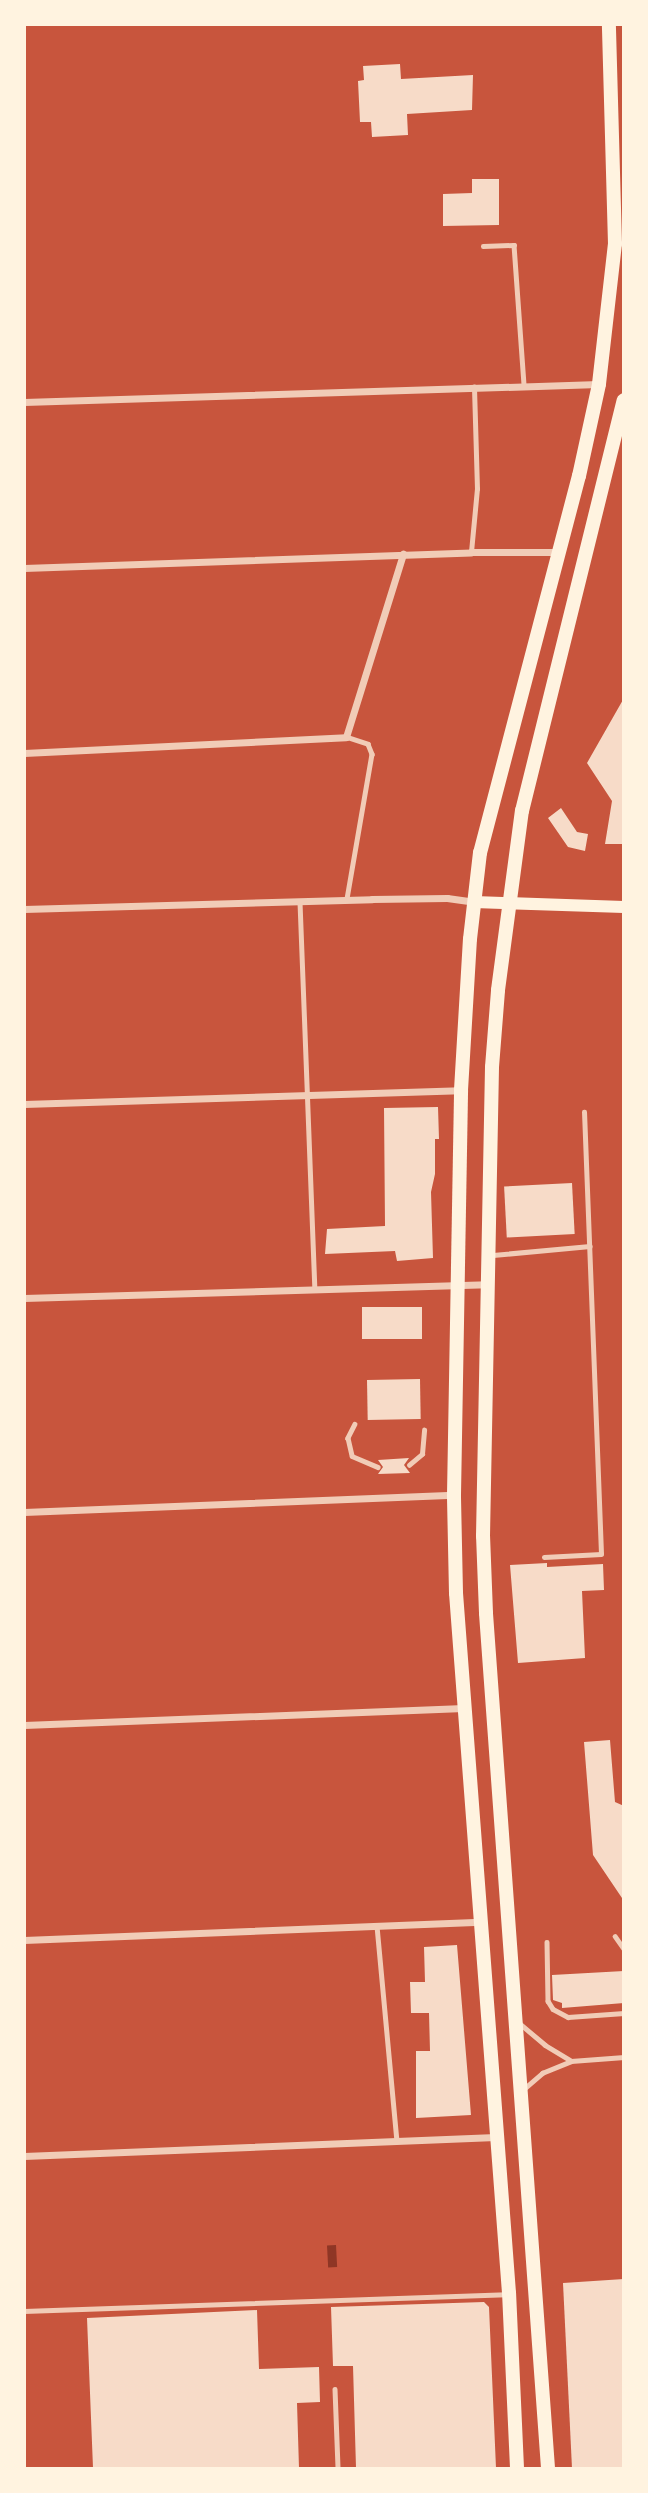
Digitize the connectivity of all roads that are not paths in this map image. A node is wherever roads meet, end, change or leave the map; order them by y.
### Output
1 (609, 24) edge
2 (483, 246) dead end
3 (524, 384) junction
4 (599, 384) junction
5 (474, 387) junction
6 (624, 400) edge
7 (24, 402) edge
8 (471, 552) junction
9 (558, 552) junction
10 (403, 554) junction
11 (24, 568) edge
12 (346, 737) junction
13 (24, 753) edge
14 (347, 900) junction
15 (300, 901) junction
16 (474, 902) junction
17 (509, 905) junction
18 (624, 907) edge
19 (24, 909) edge
20 (461, 1090) junction
21 (307, 1096) junction
22 (24, 1104) edge
23 (584, 1112) dead end
24 (590, 1246) junction
25 (488, 1256) junction
26 (457, 1283) junction
27 (487, 1284) junction
28 (314, 1288) junction
29 (24, 1298) edge
30 (355, 1424) dead end
31 (424, 1430) dead end
32 (410, 1465) dead end
33 (378, 1467) dead end
34 (454, 1495) junction
35 (24, 1512) edge
36 (544, 1557) dead end
37 (465, 1708) junction
38 (24, 1725) edge
39 (481, 1922) junction
40 (377, 1926) junction
41 (615, 1936) dead end
42 (24, 1940) edge
43 (547, 1942) dead end
44 (624, 1949) edge
45 (624, 2013) edge
46 (515, 2019) junction
47 (624, 2057) edge
48 (571, 2061) junction
49 (519, 2093) junction
50 (496, 2137) junction
51 (397, 2142) junction
52 (24, 2156) edge
53 (509, 2294) junction
54 (24, 2311) edge
55 (335, 2389) dead end
56 (338, 2469) edge
57 (517, 2469) edge
58 (548, 2469) edge

1 - 4 highway
2 - 3 lane
3 - 4 street
3 - 5 street
4 - 9 highway
5 - 7 street
5 - 8 lane
6 - 17 highway
8 - 9 street
8 - 10 street
9 - 16 highway
10 - 11 street
10 - 12 street
12 - 13 street
12 - 14 lane
14 - 15 street
14 - 16 street
15 - 19 street
15 - 21 lane
16 - 17 main road
16 - 20 highway
17 - 18 main road
17 - 25 highway
20 - 21 street
20 - 26 highway
21 - 22 street
21 - 28 lane
23 - 24 lane
24 - 25 lane
24 - 36 lane
25 - 27 highway
26 - 27 street
26 - 28 street
26 - 34 highway
27 - 46 highway
28 - 29 street
30 - 33 lane
31 - 32 lane
34 - 35 street
34 - 37 highway
37 - 38 street
37 - 39 highway
39 - 40 street
39 - 50 highway
40 - 42 street
40 - 51 lane
41 - 44 lane
43 - 45 lane
46 - 48 lane
46 - 49 highway
47 - 48 lane
48 - 49 lane
49 - 58 highway
50 - 51 street
50 - 53 highway
51 - 52 street
53 - 54 lane
53 - 57 highway
55 - 56 lane

